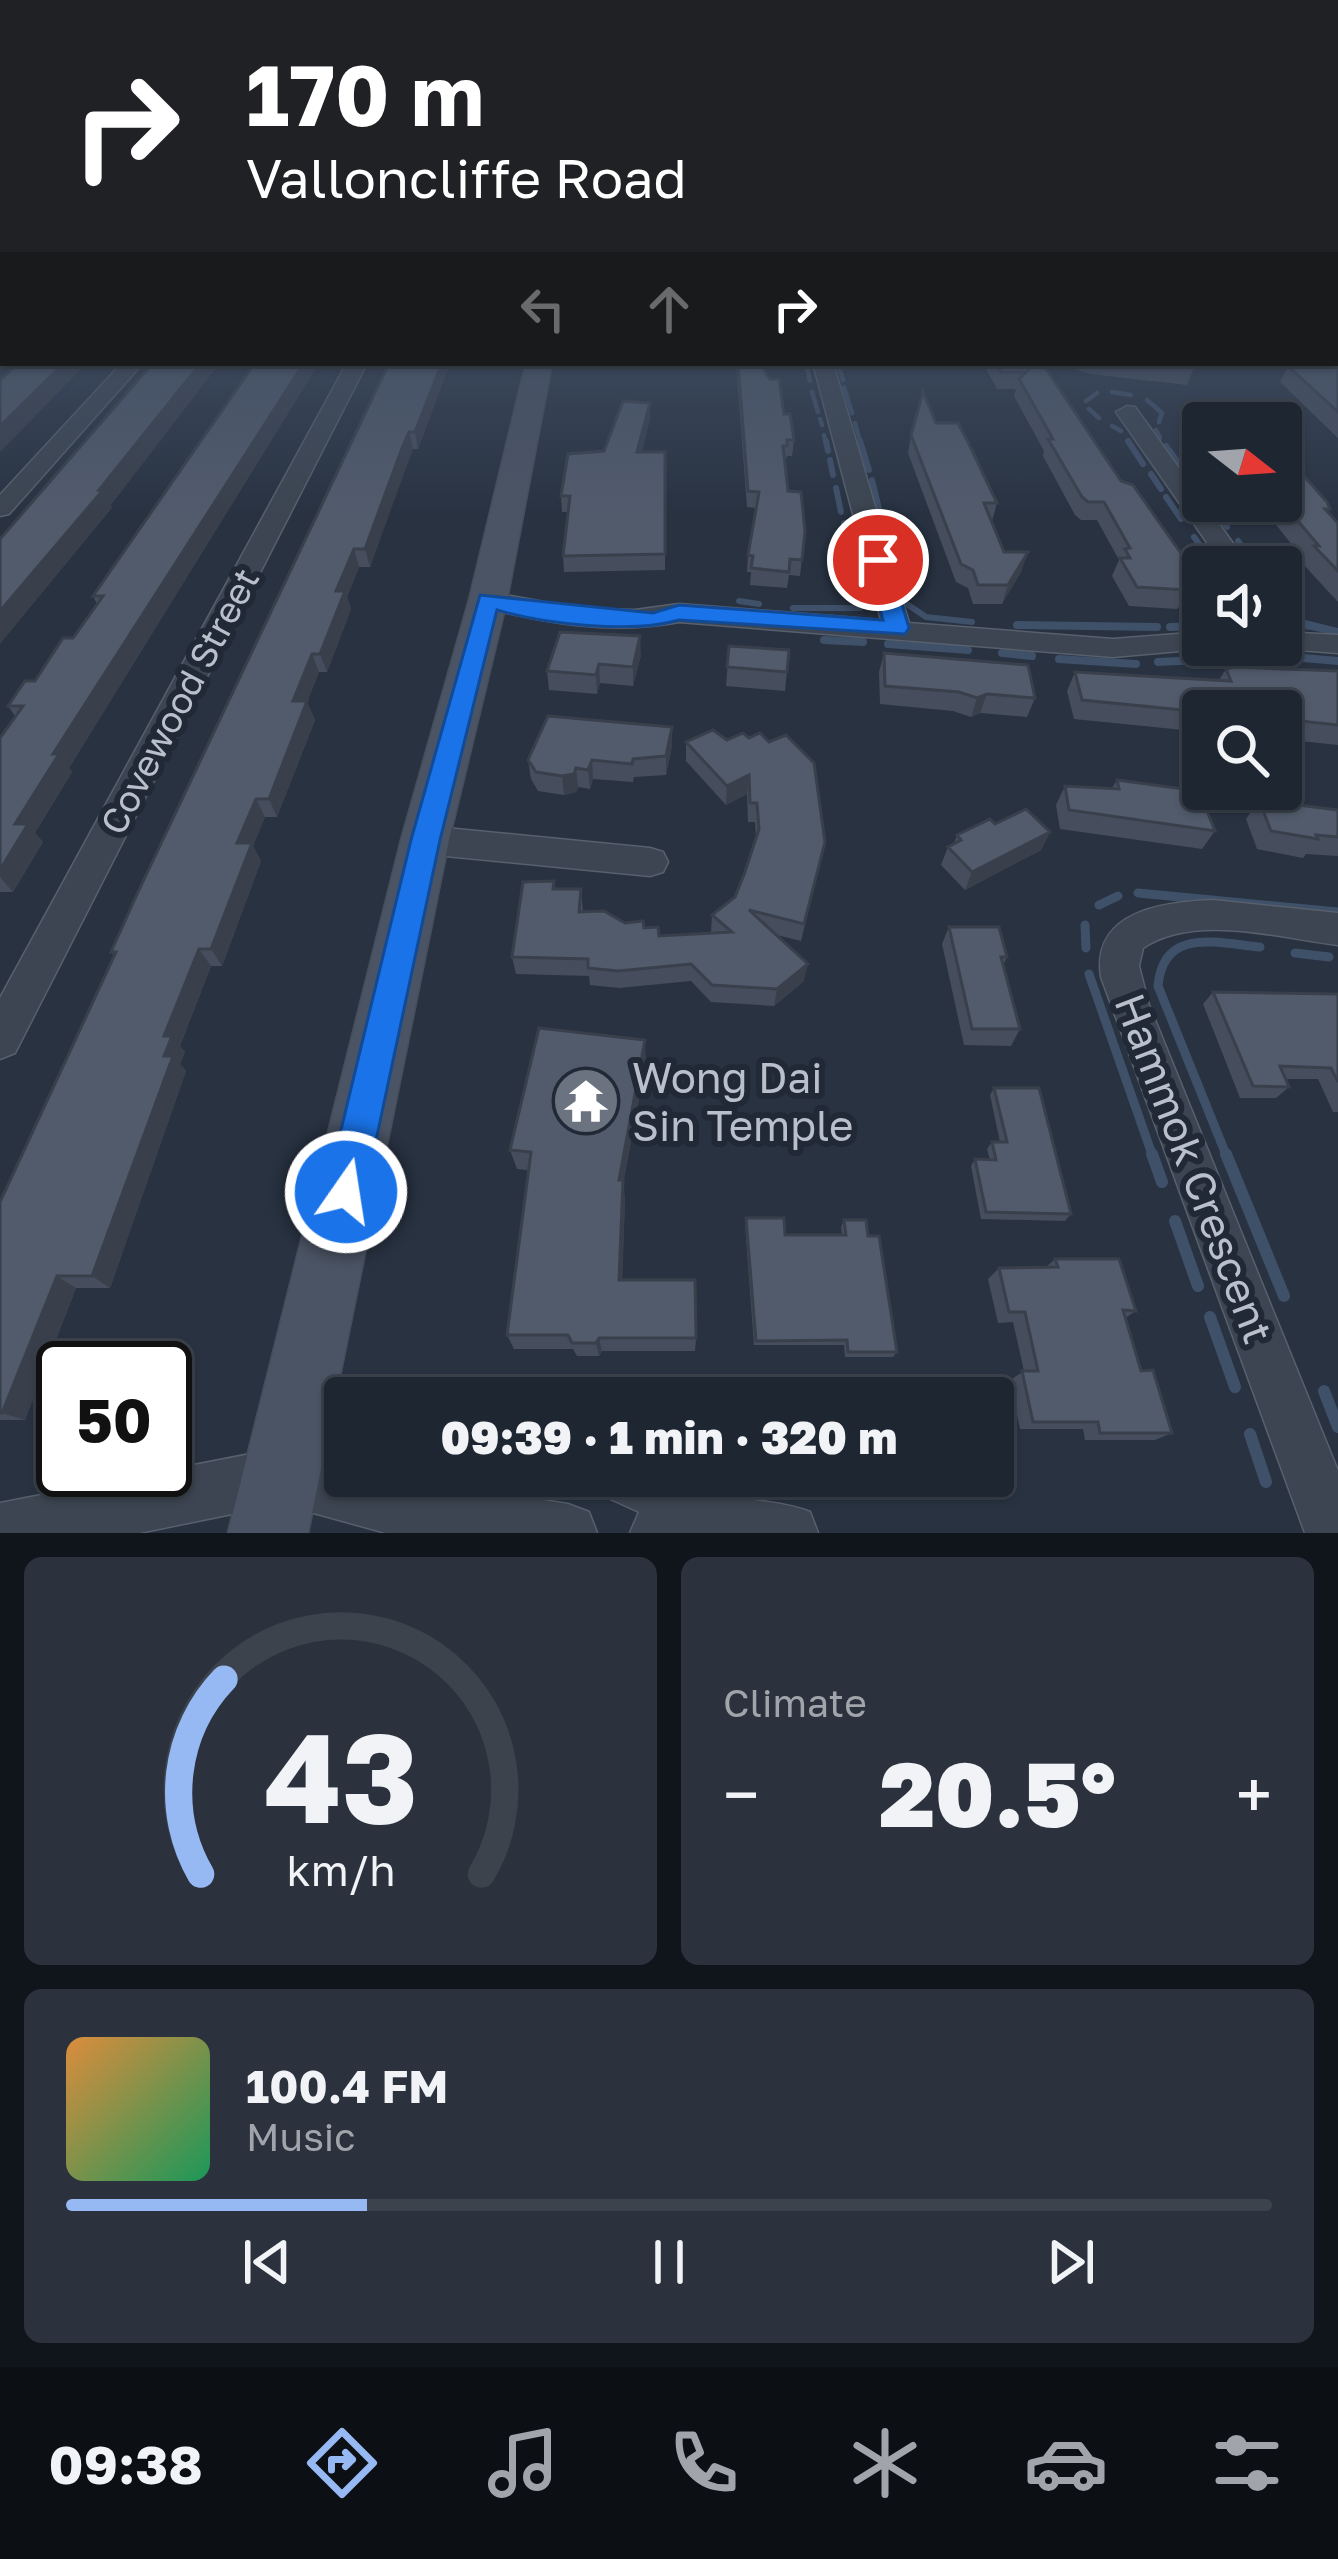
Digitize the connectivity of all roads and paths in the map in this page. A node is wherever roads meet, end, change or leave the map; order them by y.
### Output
1 (126, 371) edge
2 (353, 371) edge
3 (537, 371) edge
4 (825, 371) edge
5 (1127, 412) dead end
6 (0, 509) edge
7 (1222, 546) edge
8 (488, 600) junction
9 (897, 628) junction
10 (1302, 639) edge
11 (1182, 643) edge
12 (1338, 644) edge
13 (425, 840) junction
14 (650, 862) dead end
15 (1338, 929) edge
16 (16, 976) edge
17 (0, 1039) edge
18 (298, 1487) edge
19 (656, 1497) edge
20 (673, 1526) edge
21 (0, 1532) edge
22 (568, 1533) edge
23 (789, 1533) edge
24 (1334, 1533) edge

1 - 6 street
2 - 16 street, Covewood Street
3 - 8 main road
4 - 9 street
5 - 7 street
8 - 9 street
8 - 13 main road
9 - 11 street
10 - 12 street
13 - 14 street
13 - 18 main road
15 - 24 street, Hammok Crescent
16 - 17 street, Covewood Street
18 - 21 street
18 - 22 street
19 - 20 street
20 - 23 street

